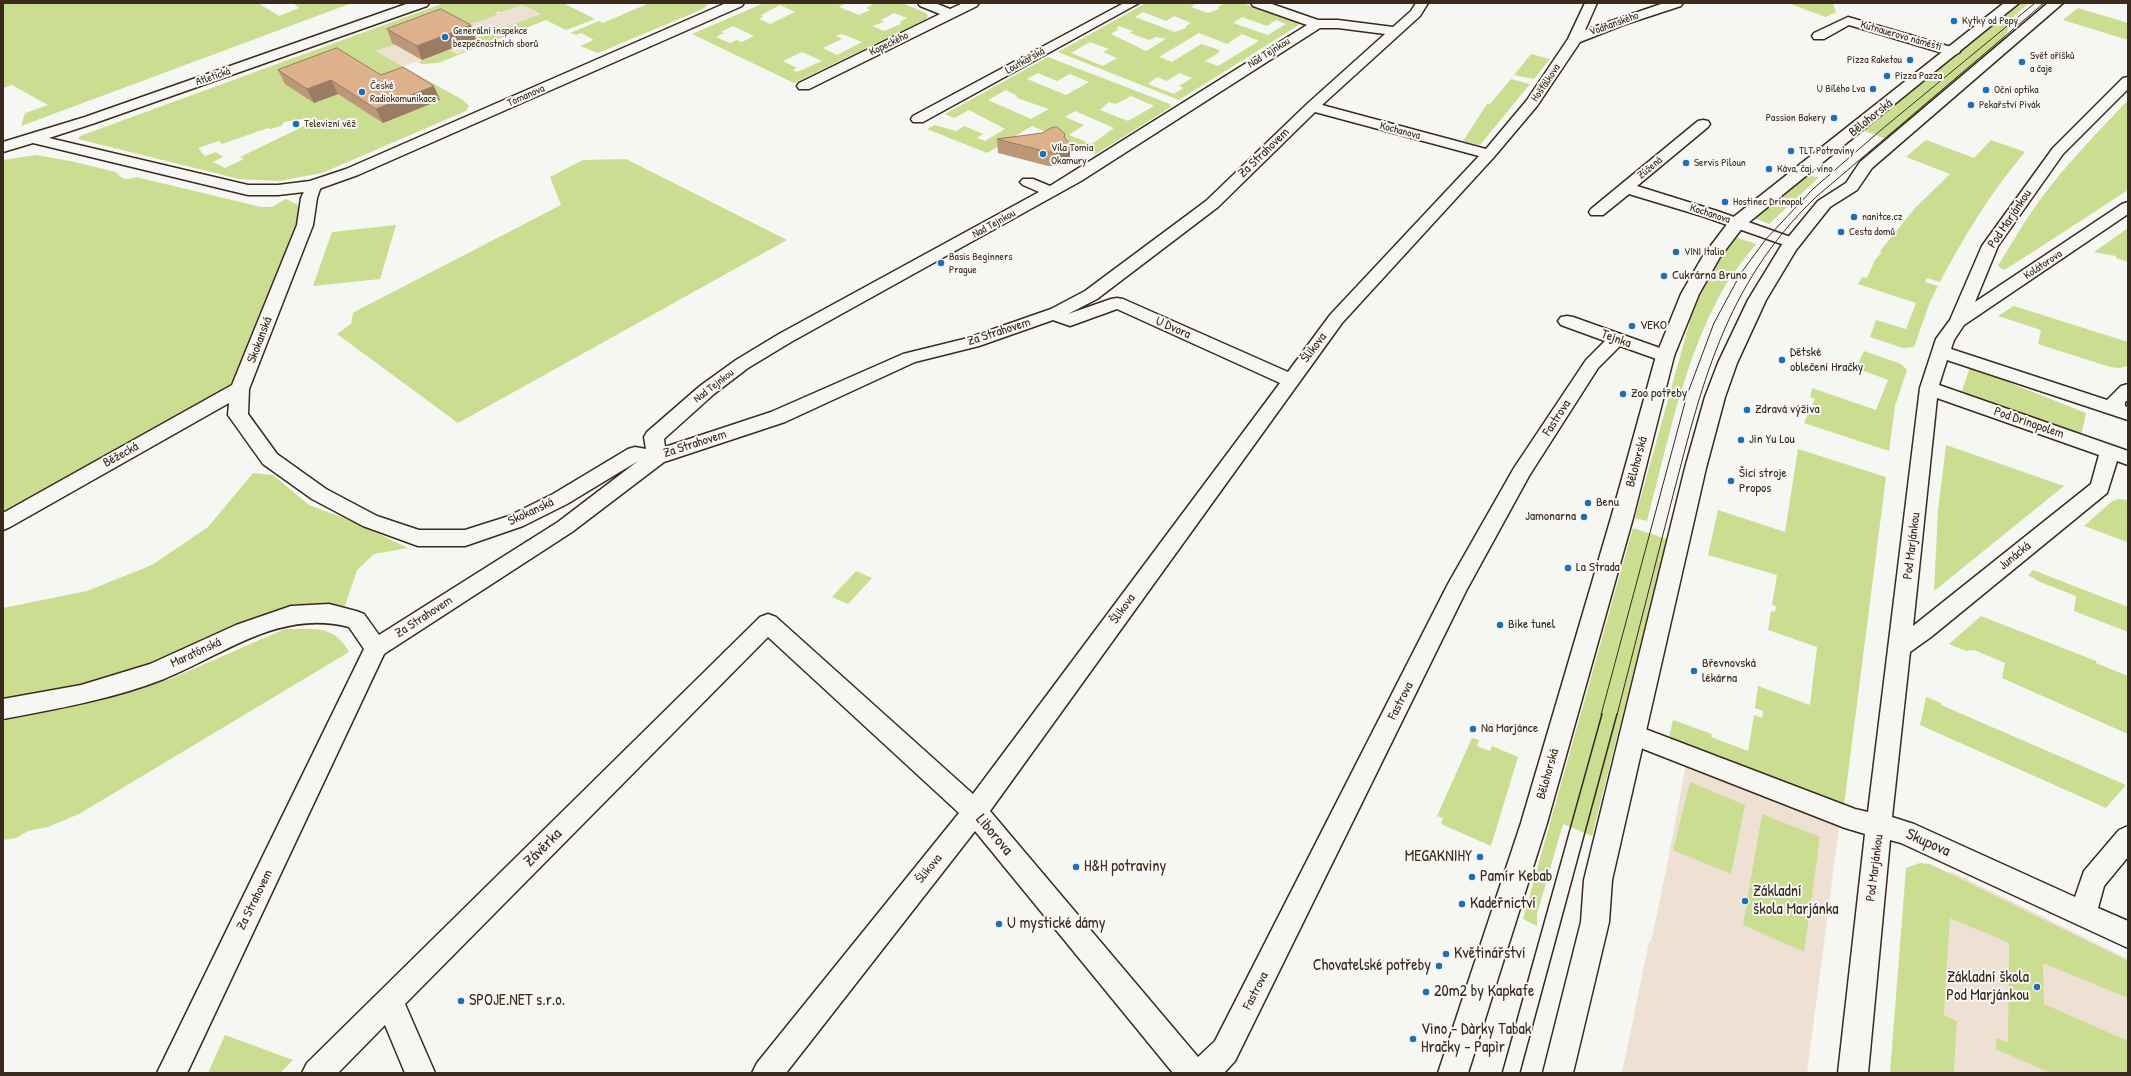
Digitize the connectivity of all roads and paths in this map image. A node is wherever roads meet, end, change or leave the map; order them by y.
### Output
1 (422, 3) edge
2 (737, 3) edge
3 (924, 3) edge
4 (973, 3) edge
5 (1133, 3) edge
6 (1257, 3) edge
7 (1422, 3) edge
8 (1591, 3) edge
9 (1677, 3) edge
10 (2012, 3) edge
11 (2056, 3) edge
12 (951, 14) junction
13 (1317, 24) junction
14 (1396, 31) junction
15 (1819, 36) dead end
16 (1575, 39) junction
17 (1953, 52) junction
18 (2128, 81) edge
19 (804, 86) dead end
20 (1312, 107) junction
21 (918, 119) dead end
22 (1703, 124) dead end
23 (32, 138) junction
24 (3, 147) edge
25 (1489, 154) junction
26 (1028, 182) dead end
27 (313, 186) junction
28 (1627, 188) junction
29 (1051, 192) junction
30 (2128, 208) edge
31 (1597, 212) dead end
32 (1736, 223) junction
33 (1793, 243) junction
34 (1979, 272) junction
35 (2015, 284) junction
36 (1057, 313) junction
37 (1567, 321) dead end
38 (1958, 321) junction
39 (1618, 339) junction
40 (1942, 352) junction
41 (1665, 356) junction
42 (1290, 380) junction
43 (1929, 388) junction
44 (240, 389) junction
45 (2128, 390) edge
46 (2122, 412) edge
47 (2119, 455) edge
48 (657, 457) junction
49 (3, 522) edge
50 (768, 623) joint
51 (1900, 646) junction
52 (376, 648) junction
53 (3, 709) edge
54 (1632, 734) junction
55 (975, 812) junction
56 (1880, 825) junction
57 (2128, 838) edge
58 (2083, 913) junction
59 (2128, 935) edge
60 (390, 1002) junction
61 (172, 1073) edge
62 (317, 1073) edge
63 (420, 1073) edge
64 (767, 1073) edge
65 (1192, 1073) edge
66 (1203, 1073) edge
67 (1453, 1073) edge
68 (1558, 1073) edge
69 (1853, 1073) edge

1 - 23 street, Atletická
2 - 27 street, Tomanova
3 - 12 street
4 - 12 street, Kopeckého
5 - 21 street, Loutkářská
6 - 13 street
7 - 14 street, Za Strahovem
8 - 16 street, Hošťálkova
9 - 16 street, Vodňanského
10 - 17 street, Bělohorská
11 - 33 street
12 - 19 street, Kopeckého
13 - 14 street
13 - 29 street, Nad Tejnkou
14 - 20 street, Za Strahovem
15 - 17 street, Kutnauerovo náměstí
16 - 25 street, Hošťálkova
17 - 32 street, Bělohorská
18 - 34 street, Pod Marjánkou
20 - 25 street, Kochanova
20 - 36 street, Za Strahovem
22 - 28 street, Zúžená
23 - 24 street, Atletická
23 - 27 street
25 - 42 street, Šlikova
26 - 29 street
27 - 44 street, Skokanská
28 - 31 street, Zúžená
28 - 32 street, Kochanova
29 - 48 street, Nad Tejnkou
30 - 35 street, Kolátorova
32 - 33 street, Kochanova
32 - 41 street, Bělohorská
33 - 54 street
34 - 35 street
34 - 38 street, Pod Marjánkou
35 - 38 street, Kolátorova
36 - 42 street, U Dvora
36 - 48 street, Za Strahovem
37 - 39 street, Tejnka
38 - 40 street, Pod Marjánkou
39 - 41 street, Tejnka
39 - 66 street, Fastrova
40 - 43 street, Pod Marjánkou
40 - 46 street
41 - 67 street, Bělohorská
42 - 55 street, Šlikova
43 - 47 street, Pod Drinopolem
43 - 51 street, Pod Marjánkou
44 - 48 street, Skokanská
44 - 49 street, Běžecká
45 - 46 street
47 - 51 street, Junácká
48 - 52 street, Za Strahovem
50 - 55 street, Liborova
50 - 60 street, Závěrka
51 - 56 street, Pod Marjánkou
52 - 53 street, Maratónská
52 - 61 street, Za Strahovem
54 - 56 street, Skupova
54 - 68 street
55 - 64 street, Šlikova
55 - 65 street, Liborova
56 - 58 street, Skupova
56 - 69 street, Pod Marjánkou
57 - 58 street
58 - 59 street, Skupova
60 - 62 street, Závěrka
60 - 63 street

